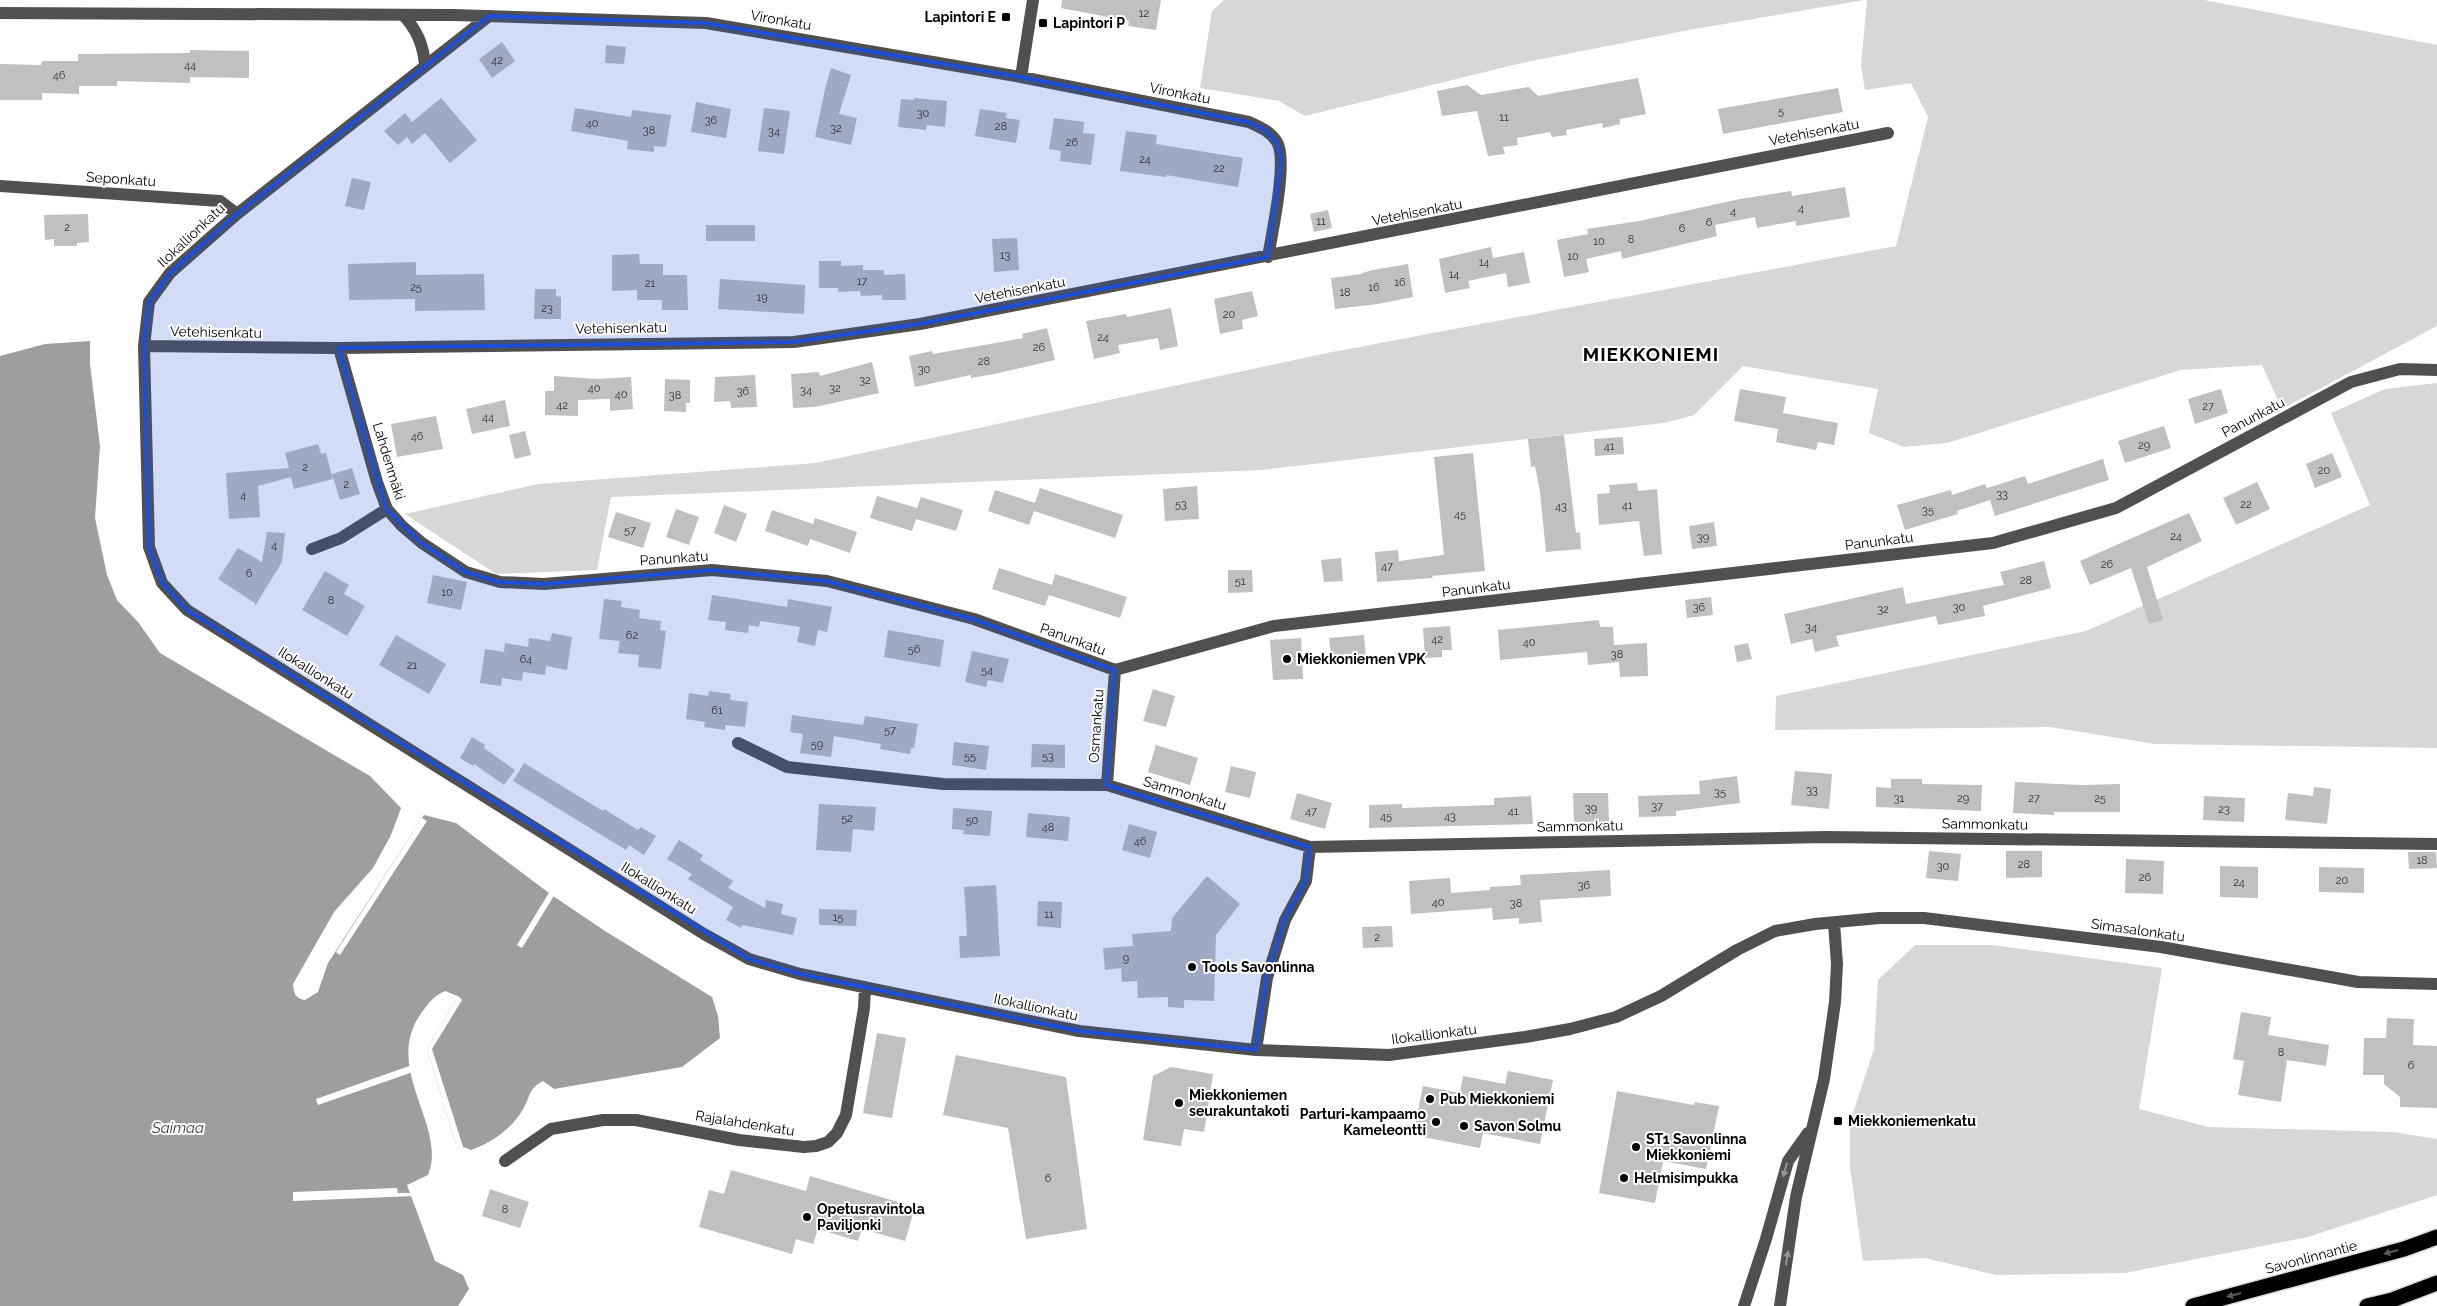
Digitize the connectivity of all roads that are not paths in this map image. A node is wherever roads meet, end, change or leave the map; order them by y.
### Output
1 (1033, 0) edge
2 (0, 13) edge
3 (403, 15) junction
4 (489, 16) junction
5 (425, 65) junction
6 (1021, 77) junction
7 (1888, 133) dead end
8 (0, 186) edge
9 (237, 214) junction
10 (1268, 257) junction
11 (144, 346) junction
12 (339, 348) junction
13 (2437, 370) edge
14 (387, 509) junction
15 (312, 549) dead end
16 (500, 582) joint
17 (1115, 670) junction
18 (738, 743) dead end
19 (1106, 785) junction
20 (2437, 844) edge
21 (1310, 847) junction
22 (1834, 923) junction
23 (2437, 984) edge
24 (865, 987) junction
25 (1256, 1050) junction
26 (1811, 1129) junction
27 (505, 1161) dead end
28 (2437, 1237) edge
29 (2437, 1283) edge
30 (1744, 1306) edge
31 (1780, 1306) edge
32 (2193, 1306) edge
33 (2367, 1306) edge

1 - 6 street
2 - 3 street, Vironkatu
3 - 4 street, Vironkatu
3 - 5 street
4 - 5 street, Ilokallionkatu
4 - 6 street, Vironkatu
5 - 9 street, Ilokallionkatu
6 - 10 street, Vironkatu
7 - 10 street, Vetehisenkatu
8 - 9 street, Seponkatu
9 - 11 street, Ilokallionkatu
10 - 12 street, Vetehisenkatu
11 - 12 street, Vetehisenkatu
11 - 24 street, Ilokallionkatu
12 - 14 street, Lahdenmäki
13 - 17 street, Panunkatu
14 - 15 street
14 - 16 street, Lahdenmäki
16 - 17 street, Panunkatu
17 - 19 street, Osmankatu
18 - 19 street, Sammonkatu
19 - 21 street, Sammonkatu
20 - 21 street, Sammonkatu
21 - 25 street
22 - 23 street, Simasalonkatu
22 - 25 street, Ilokallionkatu
22 - 26 street
24 - 25 street, Ilokallionkatu
24 - 27 street, Rajalahdenkatu
26 -> 30 street
31 -> 26 street
28 -> 32 highway, Savonlinnantie
29 - 33 highway

